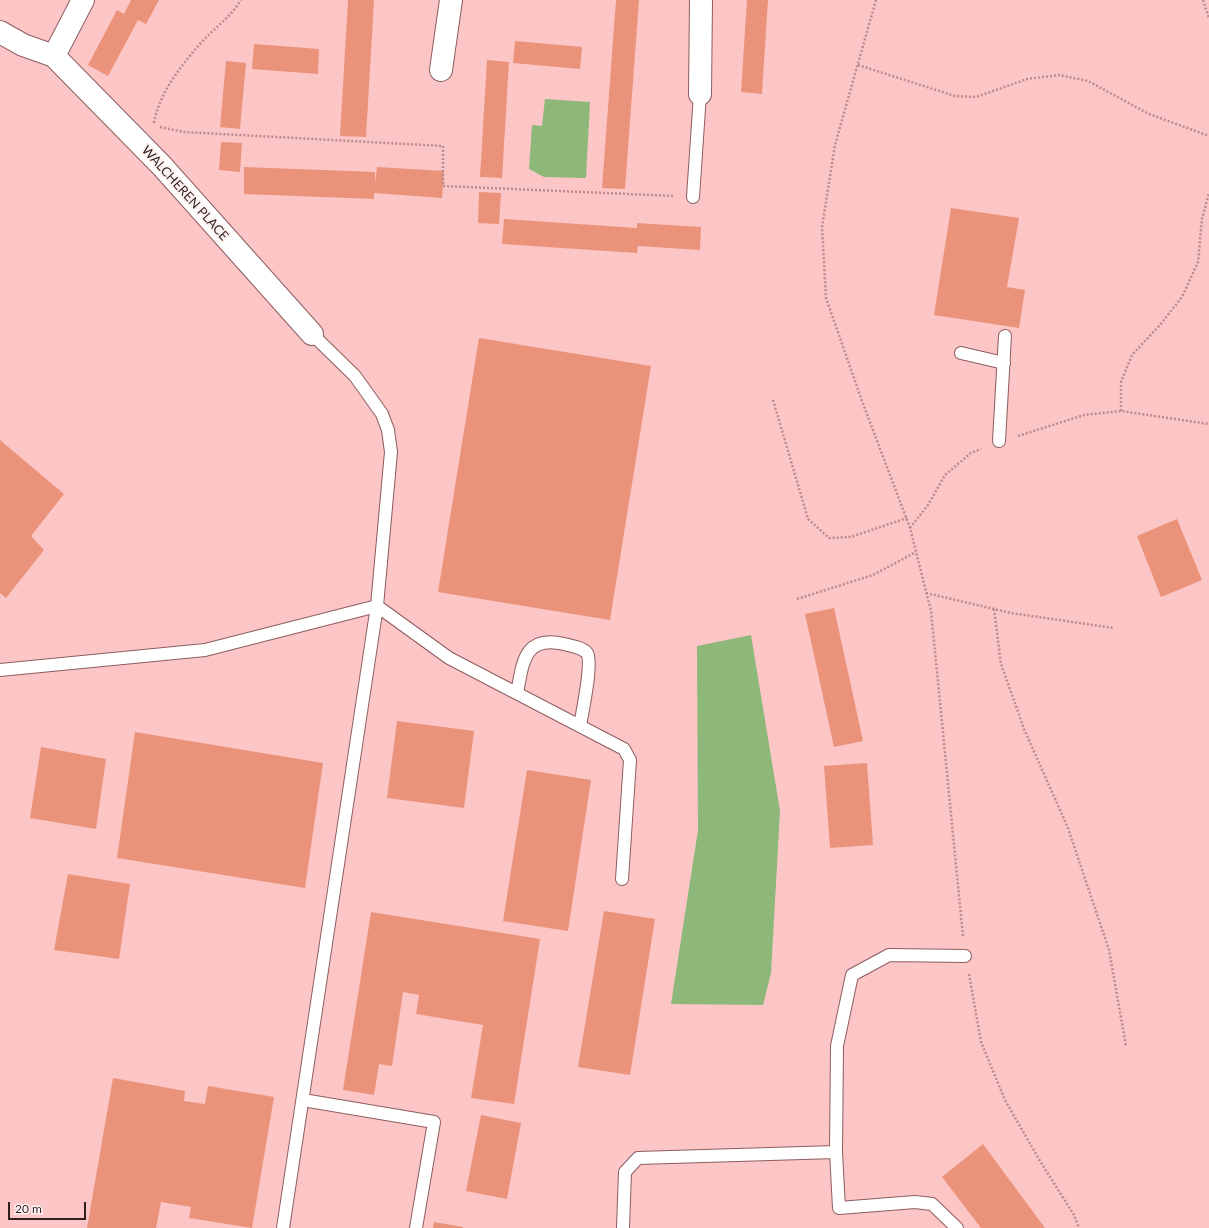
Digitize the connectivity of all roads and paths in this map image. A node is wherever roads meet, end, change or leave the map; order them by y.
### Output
1 (83, 0) edge
2 (241, 0) edge
3 (451, 0) edge
4 (701, 0) edge
5 (876, 0) edge
6 (1203, 0) edge
7 (1209, 18) edge
8 (0, 32) edge
9 (54, 56) junction
10 (858, 65) junction
11 (441, 70) dead end
12 (700, 94) joint
13 (1209, 136) edge
14 (1209, 194) edge
15 (693, 197) joint
16 (312, 334) joint
17 (1005, 336) dead end
18 (961, 353) dead end
19 (1004, 363) junction
20 (773, 400) dead end
21 (1209, 424) edge
22 (998, 441) dead end
23 (906, 518) junction
24 (916, 552) junction
25 (926, 593) junction
26 (797, 599) dead end
27 (376, 606) junction
28 (994, 609) junction
29 (1114, 628) dead end
30 (0, 670) edge
31 (517, 693) junction
32 (580, 726) junction
33 (622, 879) dead end
34 (965, 956) junction
35 (1126, 1046) dead end
36 (303, 1100) junction
37 (836, 1152) junction
38 (283, 1228) edge
39 (416, 1228) edge
40 (623, 1228) edge
41 (957, 1228) edge
42 (1079, 1228) edge

1 - 9 street
2 - 15 path
3 - 11 street
4 - 12 street
5 - 10 path
6 - 7 path
8 - 9 street, WALCHEREN PLACE
9 - 16 street, WALCHEREN PLACE
10 - 13 path
10 - 23 path
12 - 15 lane
14 - 21 path
16 - 27 lane
17 - 19 lane
18 - 19 lane
19 - 22 lane
20 - 23 path
23 - 24 path
24 - 25 path
24 - 26 path
25 - 28 path
25 - 34 path
27 - 30 lane
27 - 31 lane
27 - 36 lane
28 - 29 path
28 - 35 path
31 - 32 lane
31 - 32 lane
32 - 33 lane
34 - 37 lane
34 - 42 path
36 - 38 lane
36 - 39 lane
37 - 40 lane
37 - 41 lane

